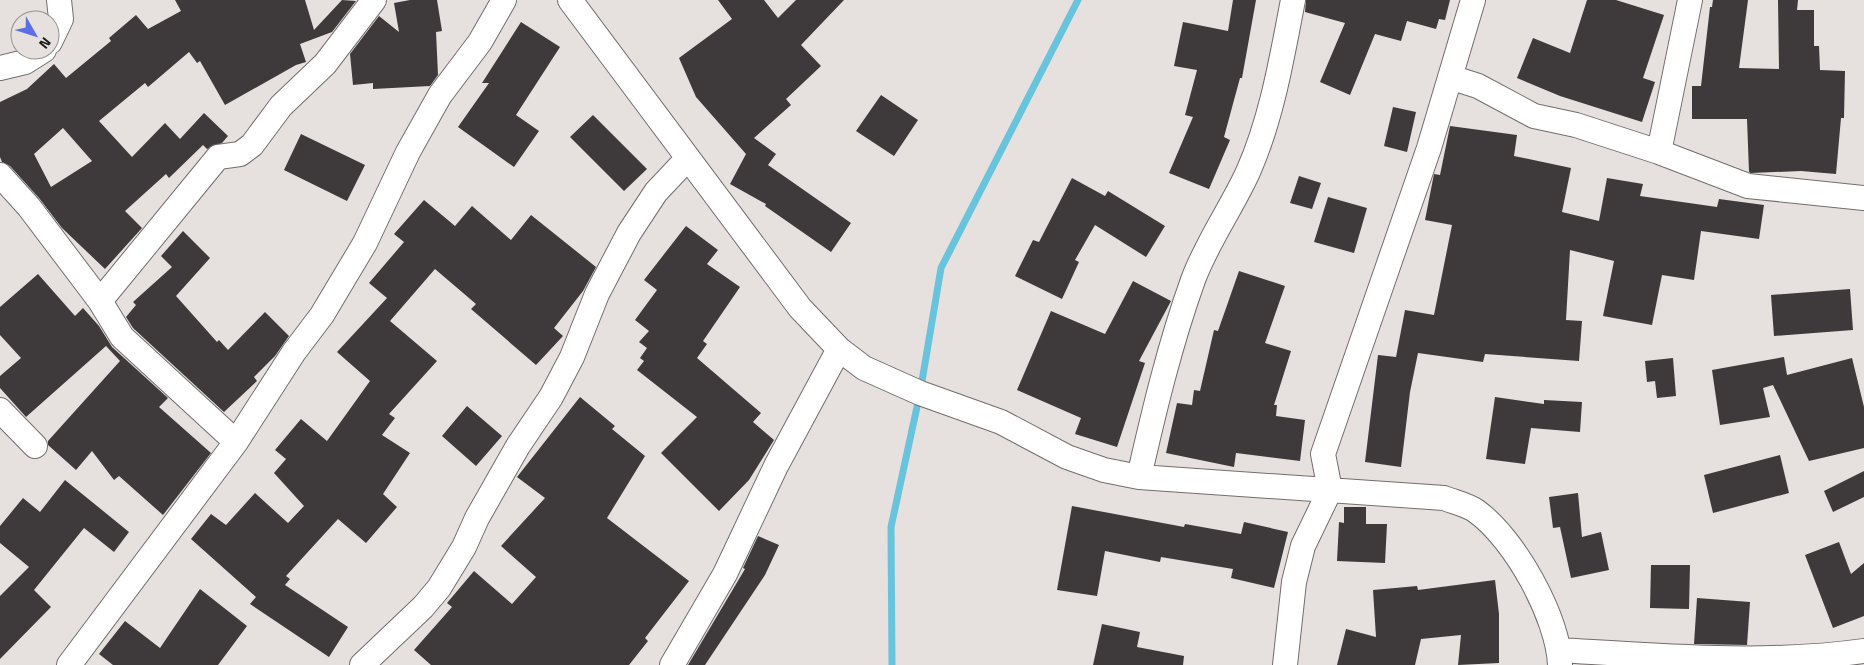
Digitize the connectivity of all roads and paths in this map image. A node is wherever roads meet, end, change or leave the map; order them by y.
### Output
1 (374, 0) edge
2 (504, 0) edge
3 (570, 0) edge
4 (1293, 0) edge
5 (1473, 0) edge
6 (1690, 0) edge
7 (27, 60) edge
8 (0, 68) edge
9 (1450, 78) junction
10 (1659, 152) junction
11 (688, 158) junction
12 (0, 174) edge
13 (1864, 198) edge
14 (100, 301) junction
15 (840, 349) junction
16 (0, 410) edge
17 (236, 442) junction
18 (35, 446) dead end
19 (1139, 477) junction
20 (1330, 490) junction
21 (1864, 650) edge
22 (1559, 657) edge
23 (69, 665) edge
24 (362, 665) edge
25 (672, 665) edge
26 (1285, 665) edge

1 - 14 street
2 - 17 street
3 - 11 street
4 - 19 street
5 - 9 street
6 - 10 street
7 - 8 street
9 - 10 street
9 - 20 street
10 - 13 street
11 - 15 street
11 - 24 street
12 - 14 street
14 - 17 street
15 - 19 street
15 - 25 street
16 - 18 street
17 - 23 street
19 - 20 street
20 - 22 street
20 - 26 street
21 - 22 street

